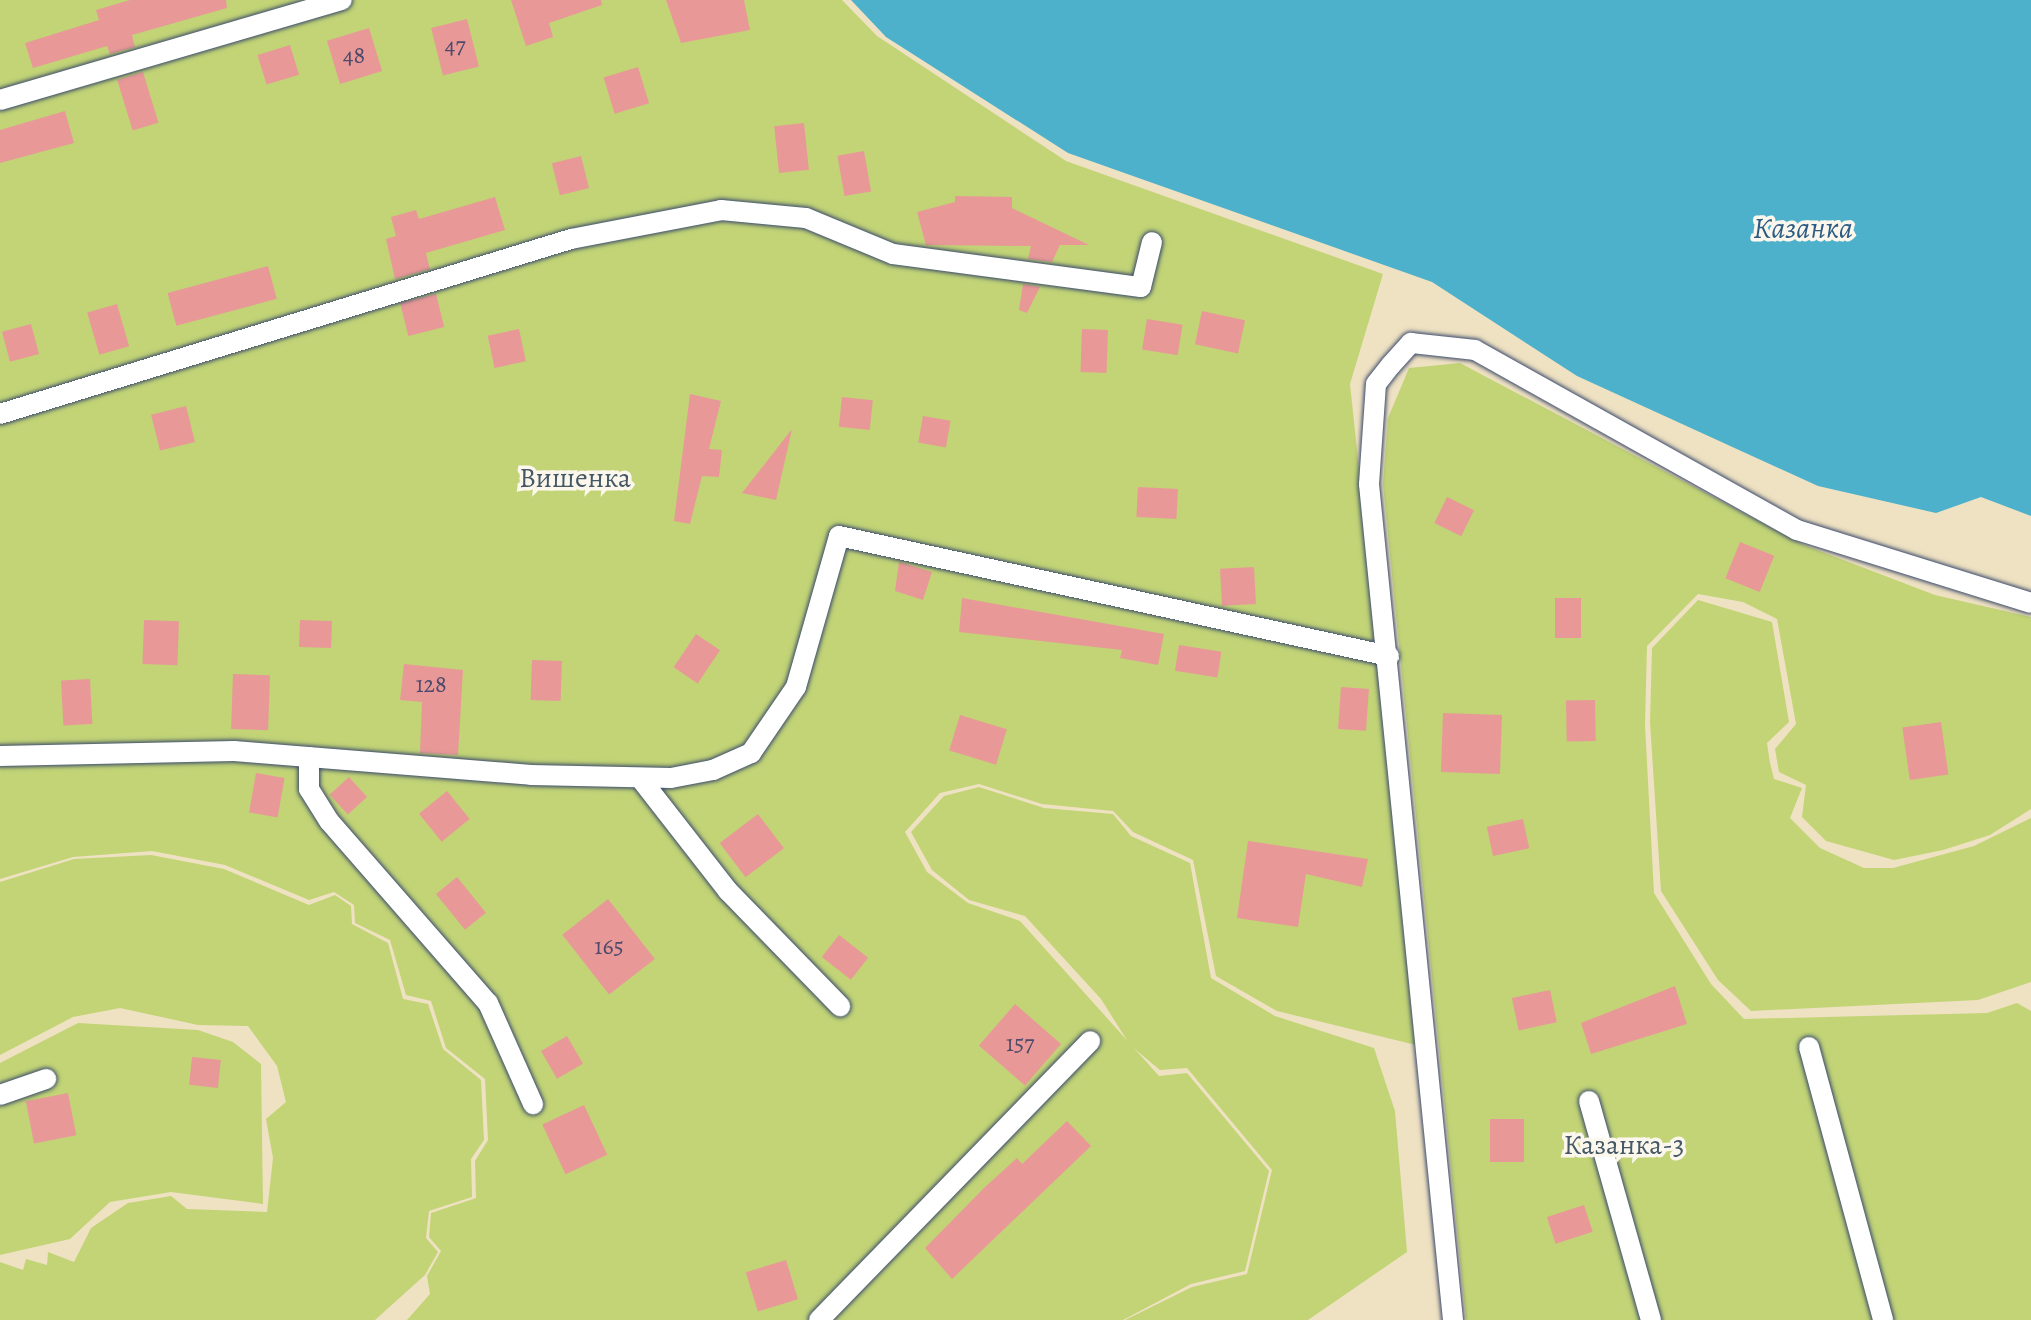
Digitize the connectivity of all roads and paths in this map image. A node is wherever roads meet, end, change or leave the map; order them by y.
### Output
1 (342, 0) edge
2 (0, 100) edge
3 (1152, 242) dead end
4 (0, 414) edge
5 (2031, 603) edge
6 (1389, 656) junction
7 (0, 756) edge
8 (309, 757) junction
9 (640, 778) junction
10 (840, 1006) dead end
11 (1090, 1041) dead end
12 (1809, 1047) dead end
13 (46, 1079) dead end
14 (0, 1095) edge
15 (1589, 1101) dead end
16 (533, 1104) dead end
17 (819, 1320) edge
18 (1453, 1320) edge
19 (1651, 1320) edge
20 (1883, 1320) edge

1 - 2 lane
3 - 4 lane
5 - 6 lane
6 - 9 lane
6 - 18 lane
7 - 8 lane
8 - 9 lane
8 - 16 lane
9 - 10 lane
11 - 17 lane
12 - 20 lane
13 - 14 lane
15 - 19 lane

